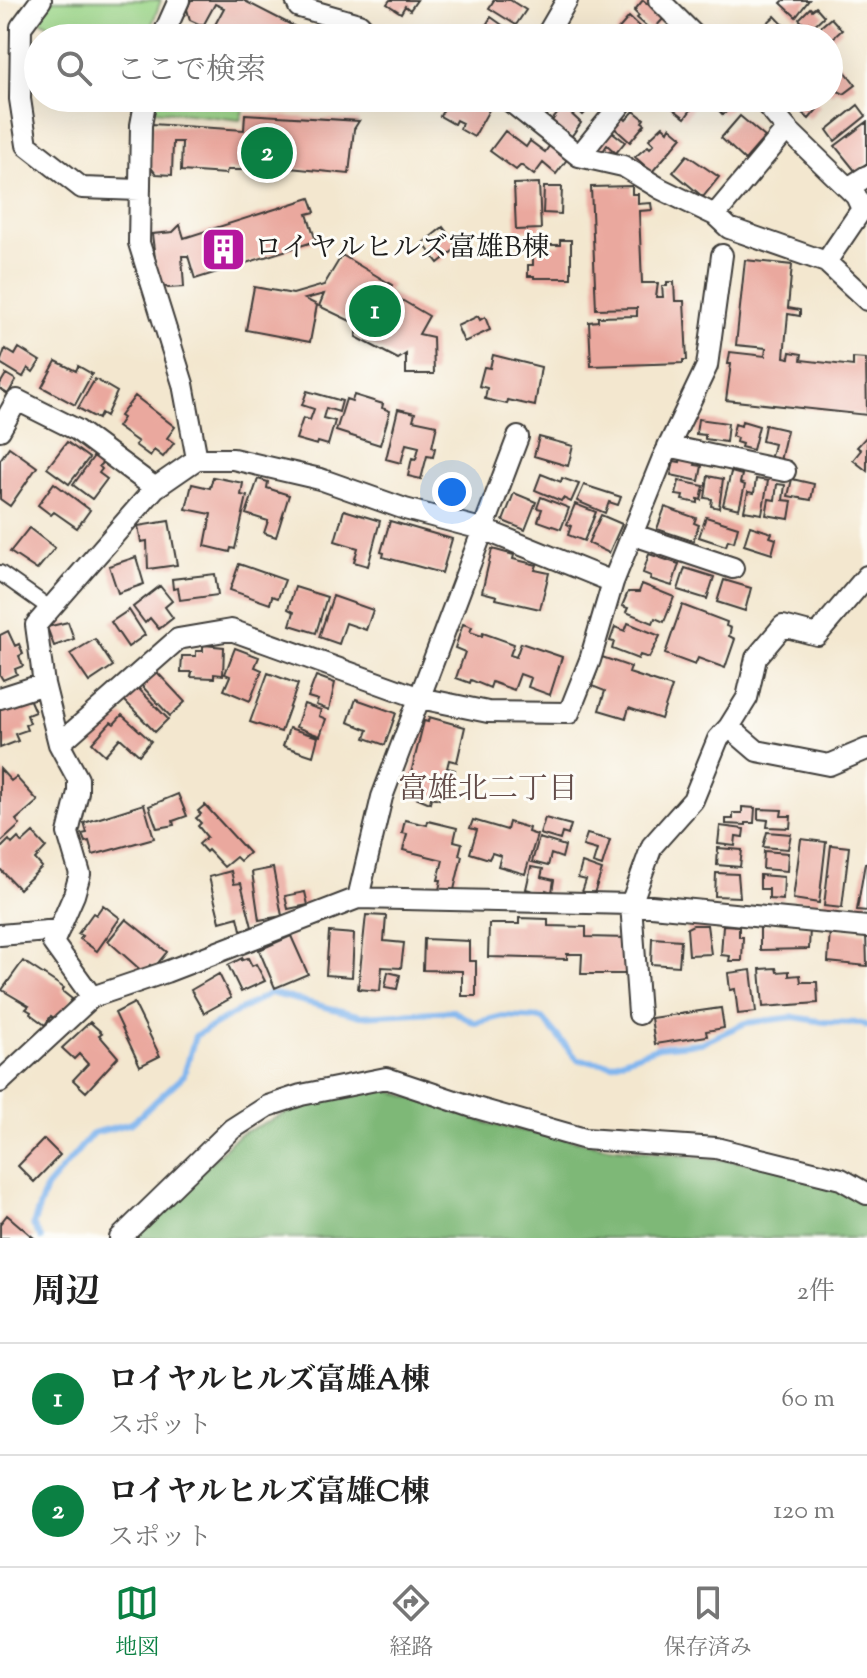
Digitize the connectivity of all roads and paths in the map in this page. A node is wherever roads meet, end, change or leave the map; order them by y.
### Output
1 (41, 0) edge
2 (179, 0) edge
3 (296, 0) edge
4 (567, 0) edge
5 (659, 0) edge
6 (168, 24) edge
7 (359, 24) edge
8 (553, 24) edge
9 (678, 24) edge
10 (143, 112) edge
11 (525, 112) edge
12 (615, 112) edge
13 (773, 112) edge
14 (787, 129) junction
15 (579, 156) junction
16 (867, 176) edge
17 (848, 188) junction
18 (140, 190) junction
19 (715, 215) junction
20 (722, 255) dead end
21 (826, 262) junction
22 (867, 300) edge
23 (0, 430) edge
24 (518, 437) dead end
25 (668, 446) junction
26 (197, 459) junction
27 (785, 471) dead end
28 (155, 488) junction
29 (485, 530) junction
30 (634, 535) junction
31 (733, 568) dead end
32 (0, 573) edge
33 (867, 576) edge
34 (613, 582) junction
35 (51, 609) junction
36 (44, 684) junction
37 (0, 698) edge
38 (420, 698) junction
39 (729, 727) junction
40 (59, 744) junction
41 (867, 749) edge
42 (358, 898) junction
43 (631, 904) junction
44 (867, 927) edge
45 (59, 930) junction
46 (0, 935) edge
47 (92, 997) junction
48 (639, 1014) dead end
49 (0, 1082) edge
50 (867, 1194) edge
51 (120, 1238) edge

1 - 18 street
2 - 6 street
3 - 7 street
4 - 8 street
5 - 9 street
10 - 18 street
11 - 15 street
12 - 15 street
13 - 14 street
14 - 17 street
14 - 19 street
15 - 19 street
16 - 17 street
17 - 21 street
18 - 26 street
19 - 21 street
20 - 25 street
21 - 22 street
23 - 28 street
24 - 29 street
25 - 27 street
25 - 30 street
26 - 28 street
26 - 29 street
28 - 35 street
29 - 34 street
29 - 38 street
30 - 31 street
30 - 34 street
32 - 35 street
33 - 39 street
34 - 38 street
35 - 36 street
36 - 37 street
36 - 40 street
38 - 40 street
38 - 42 street
39 - 41 street
39 - 43 street
40 - 45 street
42 - 43 street
42 - 47 street
43 - 44 street
43 - 48 street
45 - 46 street
45 - 47 street
47 - 49 street
50 - 51 street

